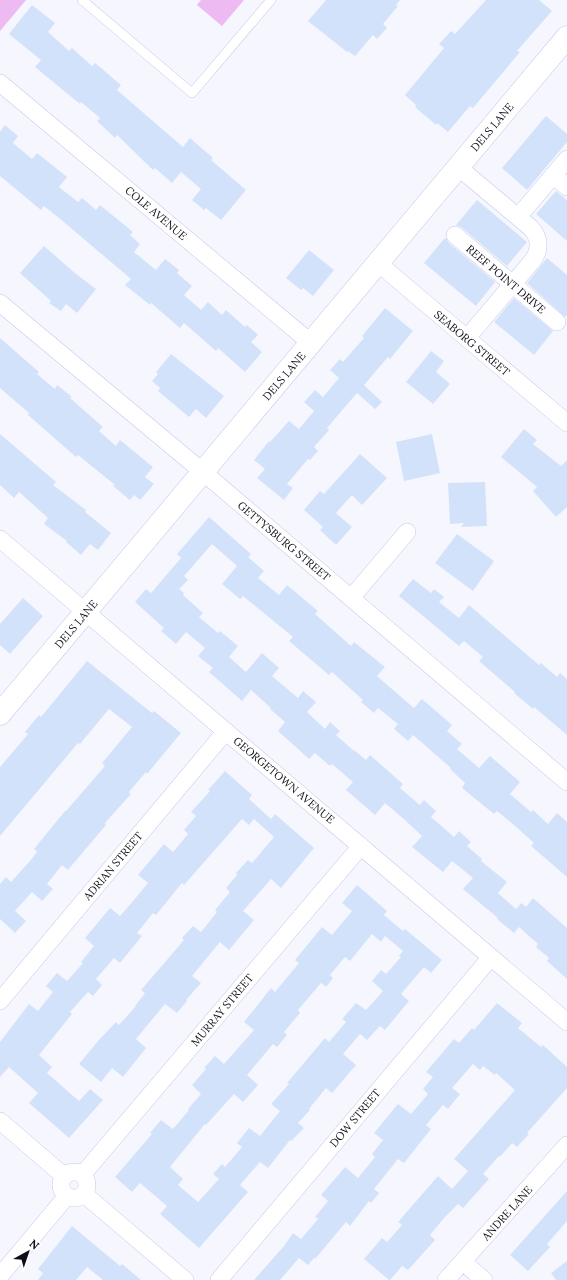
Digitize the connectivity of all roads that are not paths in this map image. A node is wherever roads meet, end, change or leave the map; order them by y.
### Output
1 (82, 0) edge
2 (271, 0) edge
3 (567, 37) edge
4 (0, 83) edge
5 (567, 159) edge
6 (458, 167) junction
7 (553, 175) junction
8 (567, 187) edge
9 (518, 217) junction
10 (455, 235) dead end
11 (378, 264) junction
12 (512, 284) junction
13 (0, 303) edge
14 (557, 322) dead end
15 (467, 338) junction
16 (311, 343) junction
17 (567, 423) edge
18 (203, 472) junction
19 (407, 532) dead end
20 (0, 540) edge
21 (351, 598) junction
22 (86, 612) junction
23 (0, 714) edge
24 (226, 731) junction
25 (567, 782) edge
26 (361, 846) junction
27 (491, 957) junction
28 (0, 1001) edge
29 (567, 1022) edge
30 (0, 1122) edge
31 (567, 1145) edge
32 (83, 1174) junction
33 (64, 1176) junction
34 (84, 1194) junction
35 (67, 1196) junction
36 (463, 1262) junction
37 (0, 1276) edge
38 (185, 1280) edge
39 (219, 1280) edge
40 (446, 1280) edge
41 (484, 1280) edge

1 - 2 lane
3 - 6 street, DELS LANE
4 - 16 street, COLE AVENUE
5 - 7 street
6 - 9 street
6 - 11 street, DELS LANE
7 - 8 street
7 - 9 street
9 - 12 street
10 - 12 street, REEF POINT DRIVE
11 - 15 street, SEABORG STREET
11 - 16 street, DELS LANE
12 - 14 street, REEF POINT DRIVE
12 - 15 street
13 - 18 street, GETTYSBURG STREET
15 - 17 street, SEABORG STREET
16 - 18 street, DELS LANE
18 - 21 street, GETTYSBURG STREET
18 - 22 street, DELS LANE
19 - 21 street
20 - 22 street, GEORGETOWN AVENUE
21 - 25 street, GETTYSBURG STREET
22 - 23 street, DELS LANE
22 - 24 street, GEORGETOWN AVENUE
24 - 26 street, GEORGETOWN AVENUE
24 - 28 street, ADRIAN STREET
26 - 27 street, GEORGETOWN AVENUE
26 - 32 street, MURRAY STREET
27 - 29 street, GEORGETOWN AVENUE
27 - 39 street, DOW STREET
30 - 33 street
31 - 36 street, ANDRE LANE
32 - 33 street
32 - 34 street
33 - 35 street
34 - 35 street
34 - 38 street
35 - 37 street
36 - 40 street, ANDRE LANE
36 - 41 street

